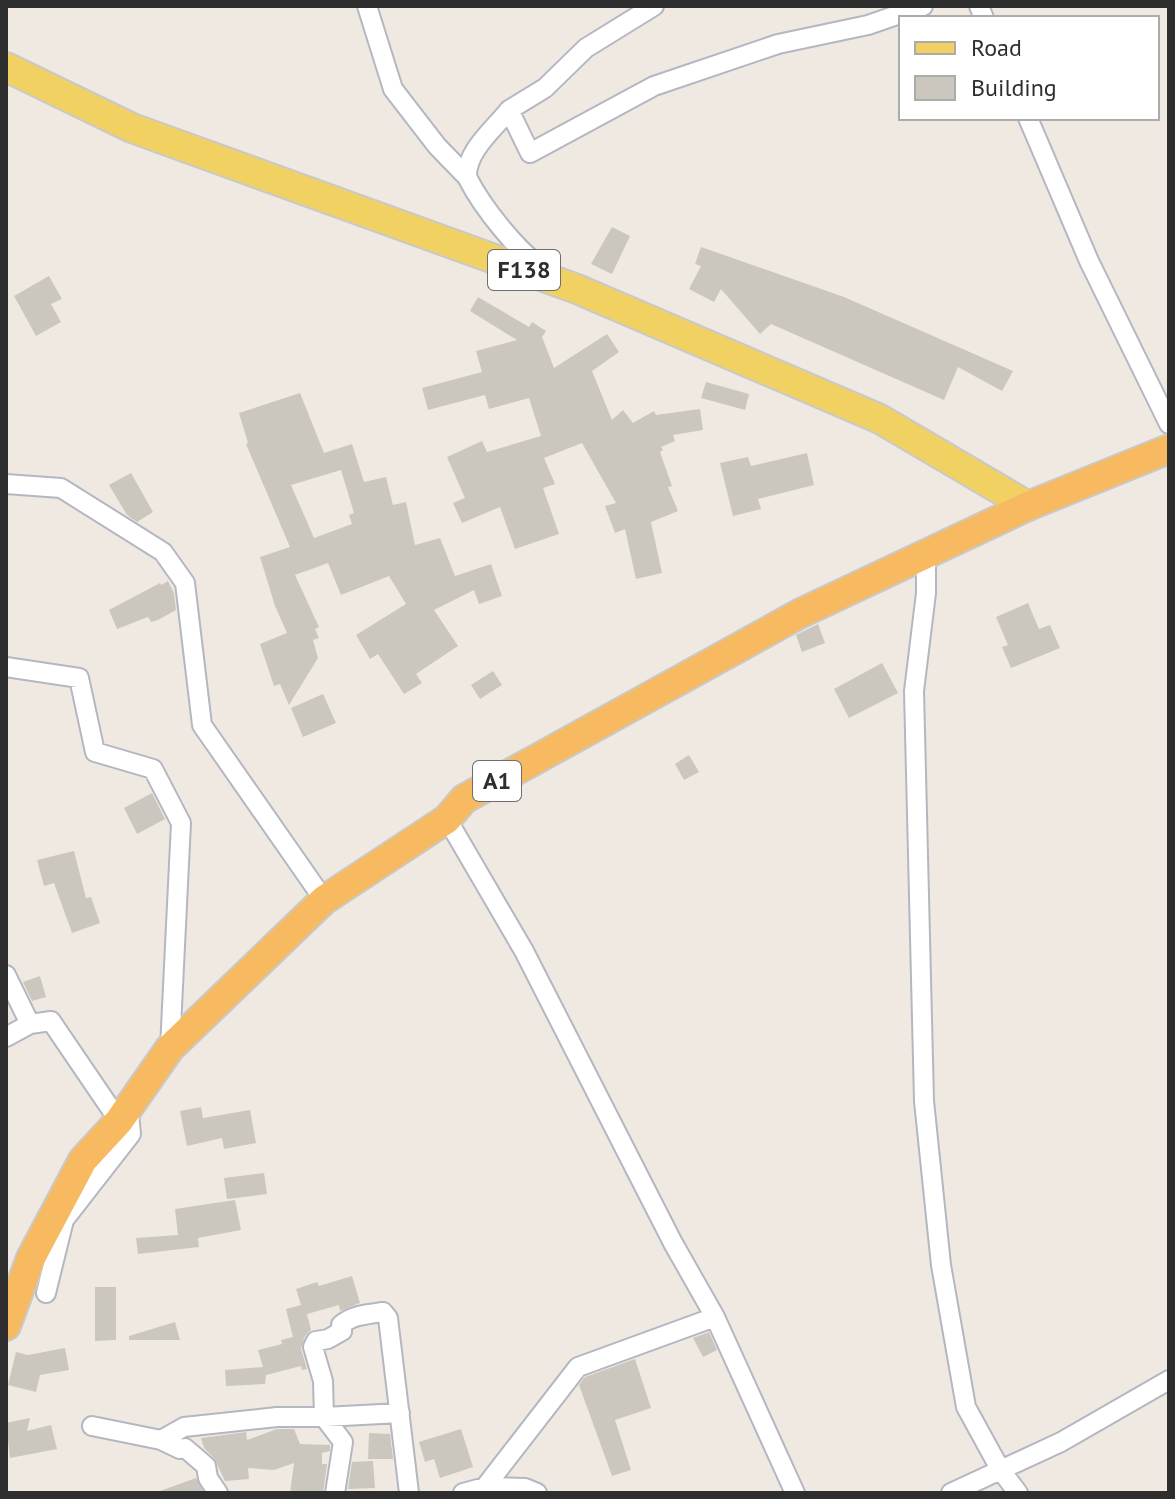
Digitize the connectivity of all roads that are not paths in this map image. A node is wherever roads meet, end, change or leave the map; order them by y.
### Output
1 (367, 6) edge
2 (654, 6) edge
3 (923, 6) edge
4 (6, 67) edge
5 (509, 110) junction
6 (1029, 120) edge
7 (467, 177) junction
8 (577, 289) junction
9 (1169, 424) edge
10 (1169, 449) edge
11 (6, 484) edge
12 (1028, 506) junction
13 (926, 554) junction
14 (6, 667) edge
15 (447, 819) junction
16 (324, 900) junction
17 (6, 975) edge
18 (30, 1024) junction
19 (6, 1037) edge
20 (170, 1048) junction
21 (119, 1121) junction
22 (46, 1293) dead end
23 (715, 1317) junction
24 (6, 1326) edge
25 (1169, 1380) edge
26 (400, 1413) junction
27 (324, 1417) junction
28 (92, 1426) dead end
29 (161, 1440) junction
30 (1000, 1469) junction
31 (485, 1487) junction
32 (218, 1493) edge
33 (335, 1493) edge
34 (409, 1493) edge
35 (463, 1493) edge
36 (537, 1493) edge
37 (795, 1493) edge
38 (951, 1493) edge
39 (1018, 1493) edge

1 - 7 street
2 - 5 street
3 - 5 street
4 - 8 main road, F138
5 - 7 street
6 - 9 street
7 - 8 street
8 - 12 main road, F138
10 - 12 highway, A1
11 - 16 street
12 - 13 highway, A1
13 - 15 highway, A1
13 - 30 street
14 - 20 street
15 - 16 highway, A1
15 - 23 street
16 - 20 highway, A1
17 - 18 street
18 - 19 street
18 - 21 street
20 - 21 highway, A1
21 - 22 street
21 - 24 highway, A1
23 - 31 street
23 - 37 street
25 - 30 street
26 - 27 street
26 - 27 street
26 - 34 street
27 - 29 street
27 - 33 street
28 - 29 street
29 - 32 street
30 - 38 street
30 - 39 street
31 - 35 street
31 - 36 street

